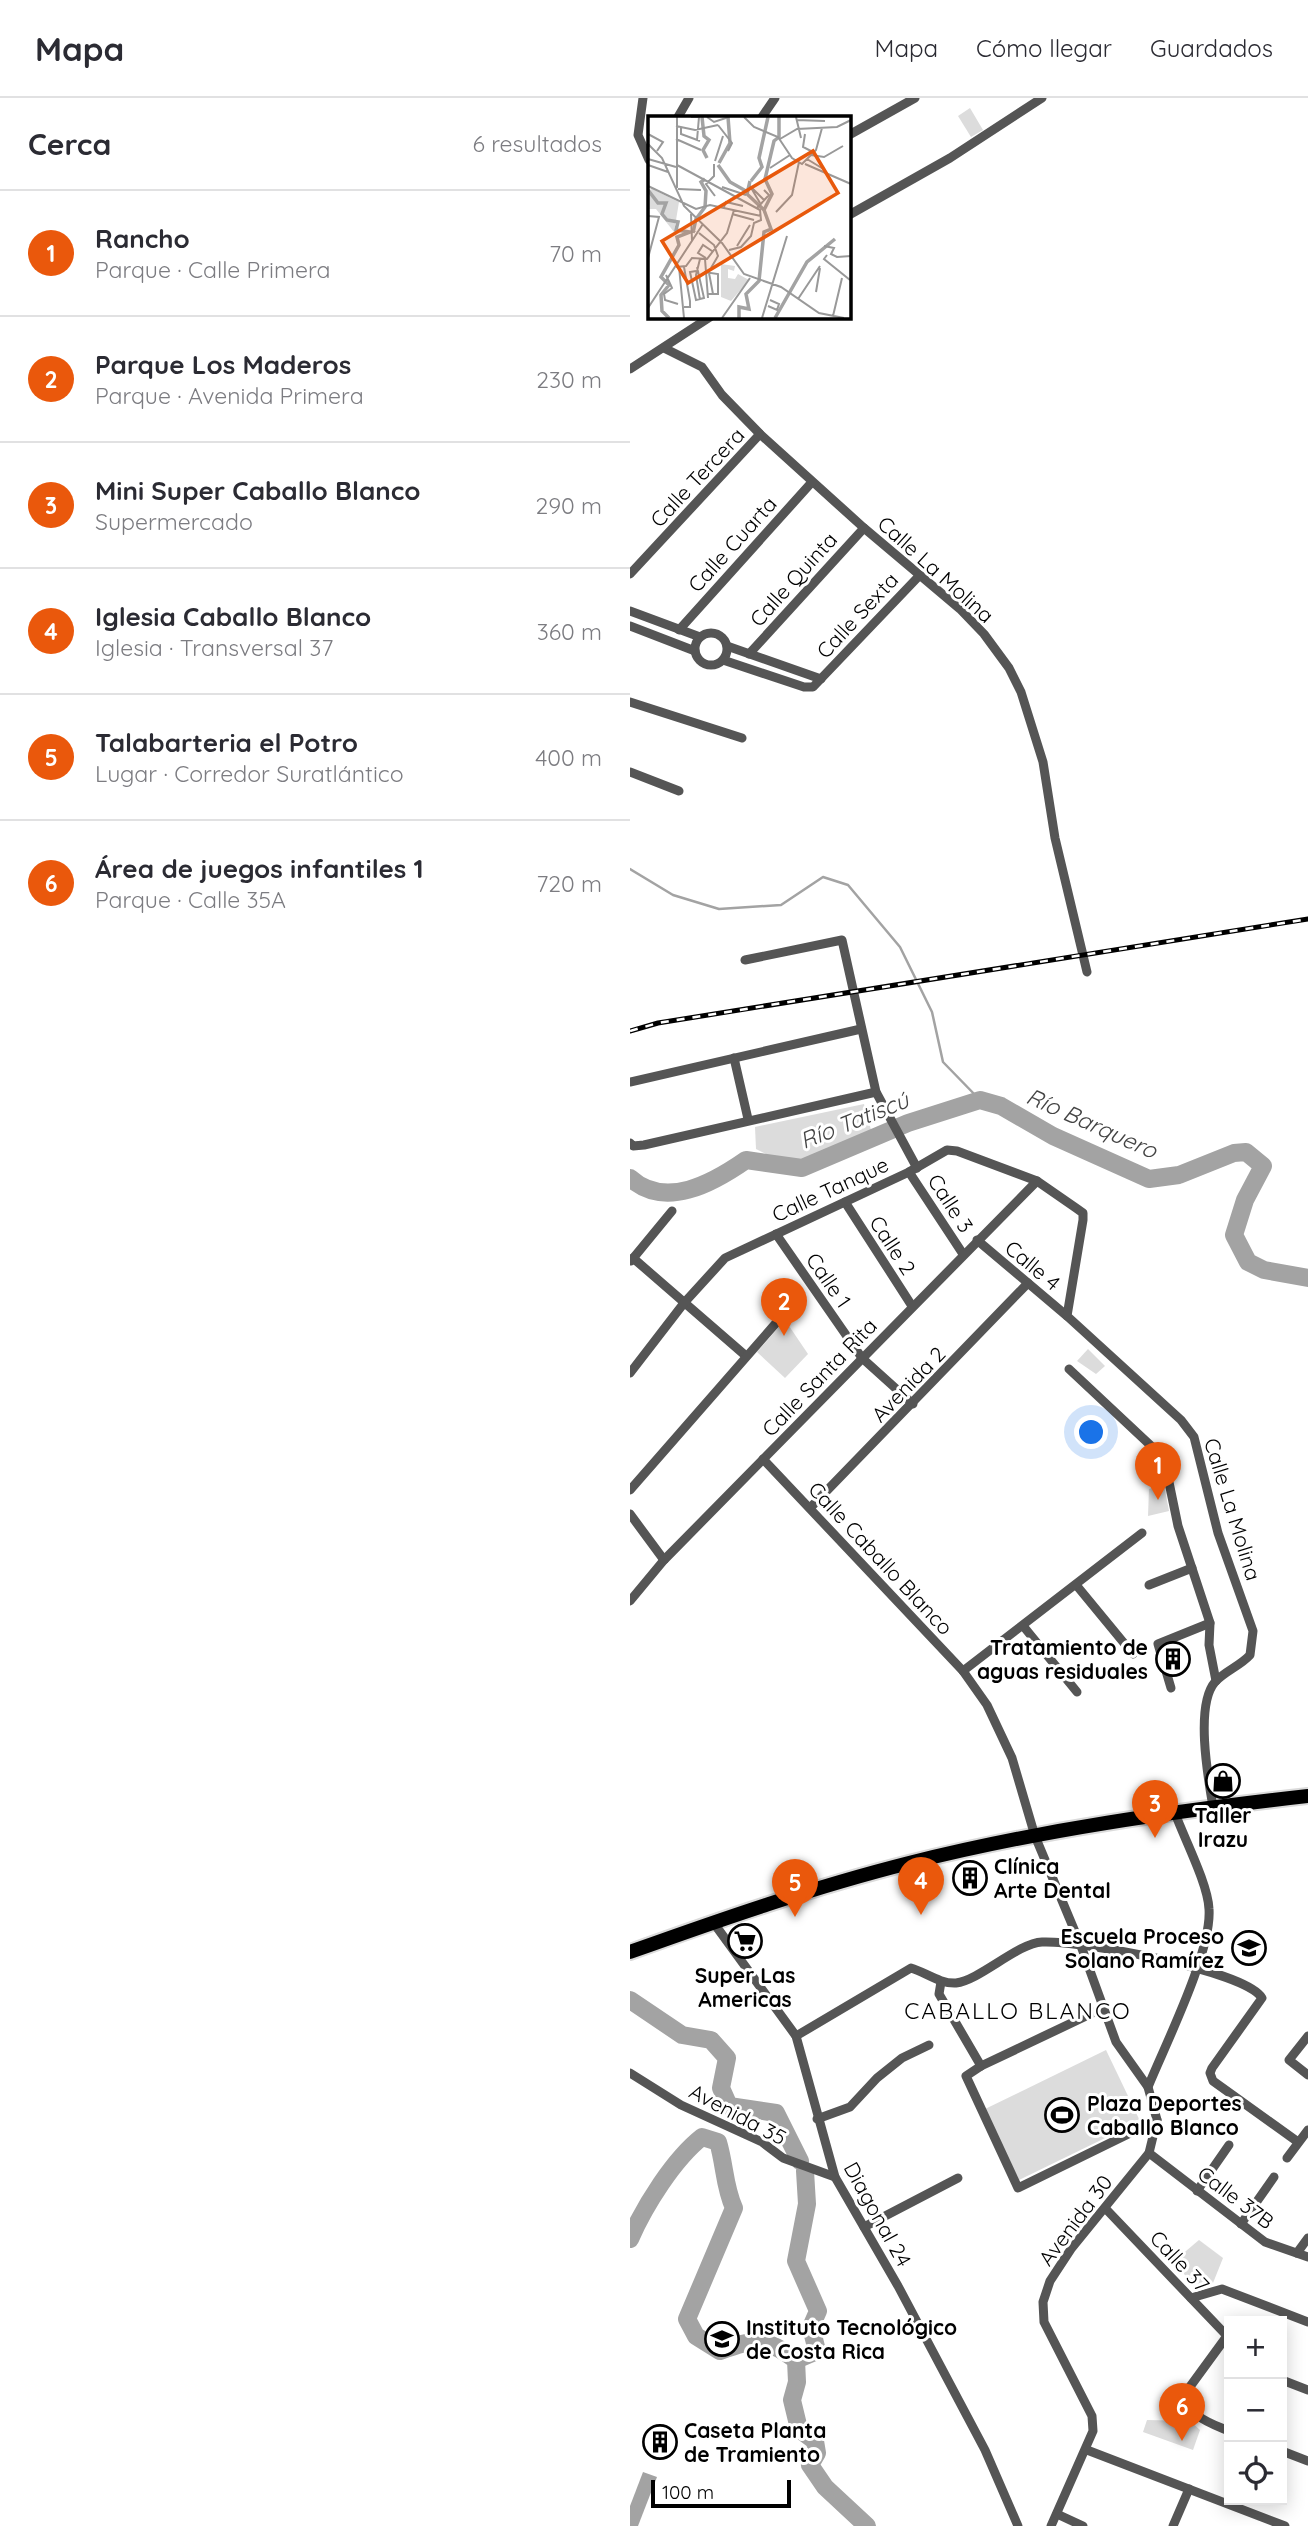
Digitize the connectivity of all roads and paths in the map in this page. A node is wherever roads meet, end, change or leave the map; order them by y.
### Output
1 (643, 98) edge
2 (689, 98) edge
3 (775, 98) edge
4 (915, 98) edge
5 (1042, 98) edge
6 (679, 116) edge
7 (763, 116) edge
8 (634, 122) edge
9 (850, 134) edge
10 (635, 144) edge
11 (648, 159) edge
12 (850, 214) edge
13 (708, 318) edge
14 (664, 348) junction
15 (630, 369) edge
16 (760, 434) junction
17 (812, 482) junction
18 (863, 528) junction
19 (630, 574) edge
20 (919, 576) junction
21 (630, 611) edge
22 (630, 626) edge
23 (679, 630) junction
24 (700, 637) junction
25 (727, 646) junction
26 (695, 651) junction
27 (748, 654) junction
28 (723, 660) junction
29 (821, 679) junction
30 (630, 702) edge
31 (742, 738) dead end
32 (630, 772) edge
33 (679, 791) dead end
34 (852, 937) dead end
35 (842, 940) junction
36 (751, 961) dead end
37 (1087, 972) dead end
38 (861, 1029) junction
39 (734, 1058) junction
40 (630, 1082) edge
41 (876, 1092) junction
42 (748, 1119) junction
43 (630, 1143) edge
44 (913, 1170) junction
45 (1037, 1181) junction
46 (845, 1202) junction
47 (672, 1211) dead end
48 (776, 1234) junction
49 (977, 1240) junction
50 (963, 1254) junction
51 (632, 1260) edge
52 (1028, 1283) junction
53 (684, 1303) junction
54 (912, 1306) junction
55 (783, 1315) dead end
56 (1067, 1316) junction
57 (746, 1356) junction
58 (862, 1358) junction
59 (1069, 1369) dead end
60 (630, 1373) edge
61 (913, 1404) junction
62 (763, 1459) junction
63 (630, 1490) edge
64 (811, 1507) junction
65 (630, 1514) edge
66 (1142, 1533) dead end
67 (664, 1560) junction
68 (1192, 1568) junction
69 (1149, 1585) dead end
70 (1077, 1586) junction
71 (630, 1601) edge
72 (1210, 1623) junction
73 (1024, 1627) junction
74 (1133, 1654) dead end
75 (963, 1671) junction
76 (1216, 1681) junction
77 (1171, 1688) dead end
78 (1077, 1692) dead end
79 (1308, 1796) edge
80 (1213, 1807) junction
81 (1175, 1813) junction
82 (1035, 1836) junction
83 (713, 1922) junction
84 (1081, 1946) junction
85 (630, 1952) edge
86 (1198, 1968) junction
87 (942, 1982) junction
88 (1102, 2008) junction
89 (796, 2036) junction
90 (1308, 2036) edge
91 (929, 2045) dead end
92 (981, 2066) junction
93 (630, 2073) edge
94 (1308, 2075) edge
95 (1148, 2087) junction
96 (817, 2119) junction
97 (1157, 2120) junction
98 (1308, 2130) edge
99 (1298, 2142) junction
100 (1229, 2145) dead end
101 (1149, 2153) junction
102 (1287, 2158) dead end
103 (1274, 2177) dead end
104 (835, 2178) junction
105 (958, 2178) dead end
106 (1197, 2191) junction
107 (1105, 2208) junction
108 (1241, 2224) junction
109 (864, 2227) junction
110 (1308, 2238) edge
111 (1297, 2253) junction
112 (1308, 2257) edge
113 (1191, 2298) junction
114 (1308, 2322) edge
115 (1224, 2333) edge
116 (1224, 2342) edge
117 (1287, 2382) edge
118 (1308, 2390) edge
119 (1224, 2429) edge
120 (1087, 2450) junction
121 (1287, 2453) edge
122 (1308, 2461) edge
123 (1189, 2489) junction
124 (1057, 2514) junction
125 (1018, 2526) edge
126 (1051, 2526) edge
127 (1083, 2526) edge
128 (1173, 2526) edge
129 (1285, 2526) edge

1 - 8 street
2 - 6 street
3 - 7 street
4 - 9 street
5 - 12 street
8 - 10 street
10 - 11 street
13 - 14 street
14 - 15 street
14 - 16 street, Calle La Molina
16 - 17 street, Calle La Molina
16 - 19 street, Calle Tercera
17 - 18 street, Calle La Molina
17 - 23 street, Calle Cuarta
18 - 20 street, Calle La Molina
18 - 27 street, Calle Quinta
20 - 29 street, Calle Sexta
20 - 37 street, Calle La Molina
21 - 23 street
22 - 26 street
23 - 24 street
24 - 25 street
24 - 26 street
25 - 27 street
25 - 28 street
26 - 28 street
27 - 29 street
28 - 29 street
30 - 31 street
32 - 33 street
34 - 35 street
35 - 36 street
35 - 38 street, Calle 3
38 - 39 street
38 - 41 street, Calle 3
39 - 40 street
39 - 42 street
41 - 42 street
41 - 44 street, Calle 3
42 - 43 street
44 - 45 street, Calle Tanque
44 - 46 street, Calle Tanque
44 - 50 street, Calle 3
45 - 49 street, Calle Santa Rita
45 - 56 street, Calle Tanque
46 - 48 street, Calle Tanque
46 - 54 street, Calle 2
47 - 51 street
48 - 53 street, Calle Tanque
48 - 58 street, Calle 1
49 - 50 street, Calle Santa Rita
49 - 52 street, Calle 4
50 - 54 street, Calle Santa Rita
51 - 53 street
52 - 56 street, Calle 4
52 - 61 street, Avenida 2
53 - 57 street
53 - 60 street, Calle Tanque
54 - 58 street, Calle Santa Rita
55 - 57 street
56 - 76 street, Calle La Molina
57 - 63 street
58 - 61 street, Calle 1
58 - 62 street, Calle Santa Rita
59 - 68 street
61 - 64 street, Avenida 2
62 - 64 street, Calle Caballo Blanco
62 - 67 street, Calle Santa Rita
64 - 75 street, Calle Caballo Blanco
65 - 67 street
66 - 70 street
67 - 71 street, Calle Santa Rita
68 - 69 street
68 - 72 street
70 - 73 street
70 - 74 street
72 - 76 street
72 - 77 street
73 - 75 street
73 - 78 street
75 - 82 street, Calle Caballo Blanco
76 - 80 street
79 - 80 main road
80 - 81 main road
81 - 82 main road
81 - 86 street
82 - 83 main road
82 - 84 street, Calle Caballo Blanco
83 - 85 main road
83 - 89 street, Diagonal 24
84 - 86 street
84 - 87 street
84 - 88 street, Calle Caballo Blanco
86 - 95 street
86 - 99 street
87 - 89 street
87 - 92 street
88 - 92 street
88 - 95 street, Calle Caballo Blanco
89 - 96 street, Diagonal 24
90 - 94 street
91 - 96 street
92 - 97 street
93 - 104 street, Avenida 35
95 - 97 street
96 - 104 street, Diagonal 24
97 - 101 street, Avenida 30
98 - 99 street
99 - 102 street
100 - 106 street
101 - 106 street, Calle 37B
101 - 107 street, Avenida 30
103 - 108 street
104 - 109 street, Diagonal 24
105 - 109 street
106 - 108 street, Calle 37B
107 - 113 street, Calle 37
107 - 120 street, Avenida 30
108 - 111 street, Calle 37B
109 - 125 street, Diagonal 24
110 - 111 street
111 - 112 street, Calle 37B
113 - 114 street
113 - 115 street, Calle 37
116 - 119 street
117 - 118 street
120 - 123 street
120 - 124 street, Avenida 30
121 - 122 street
123 - 128 street
123 - 129 street
124 - 126 street, Avenida 30
124 - 127 street

